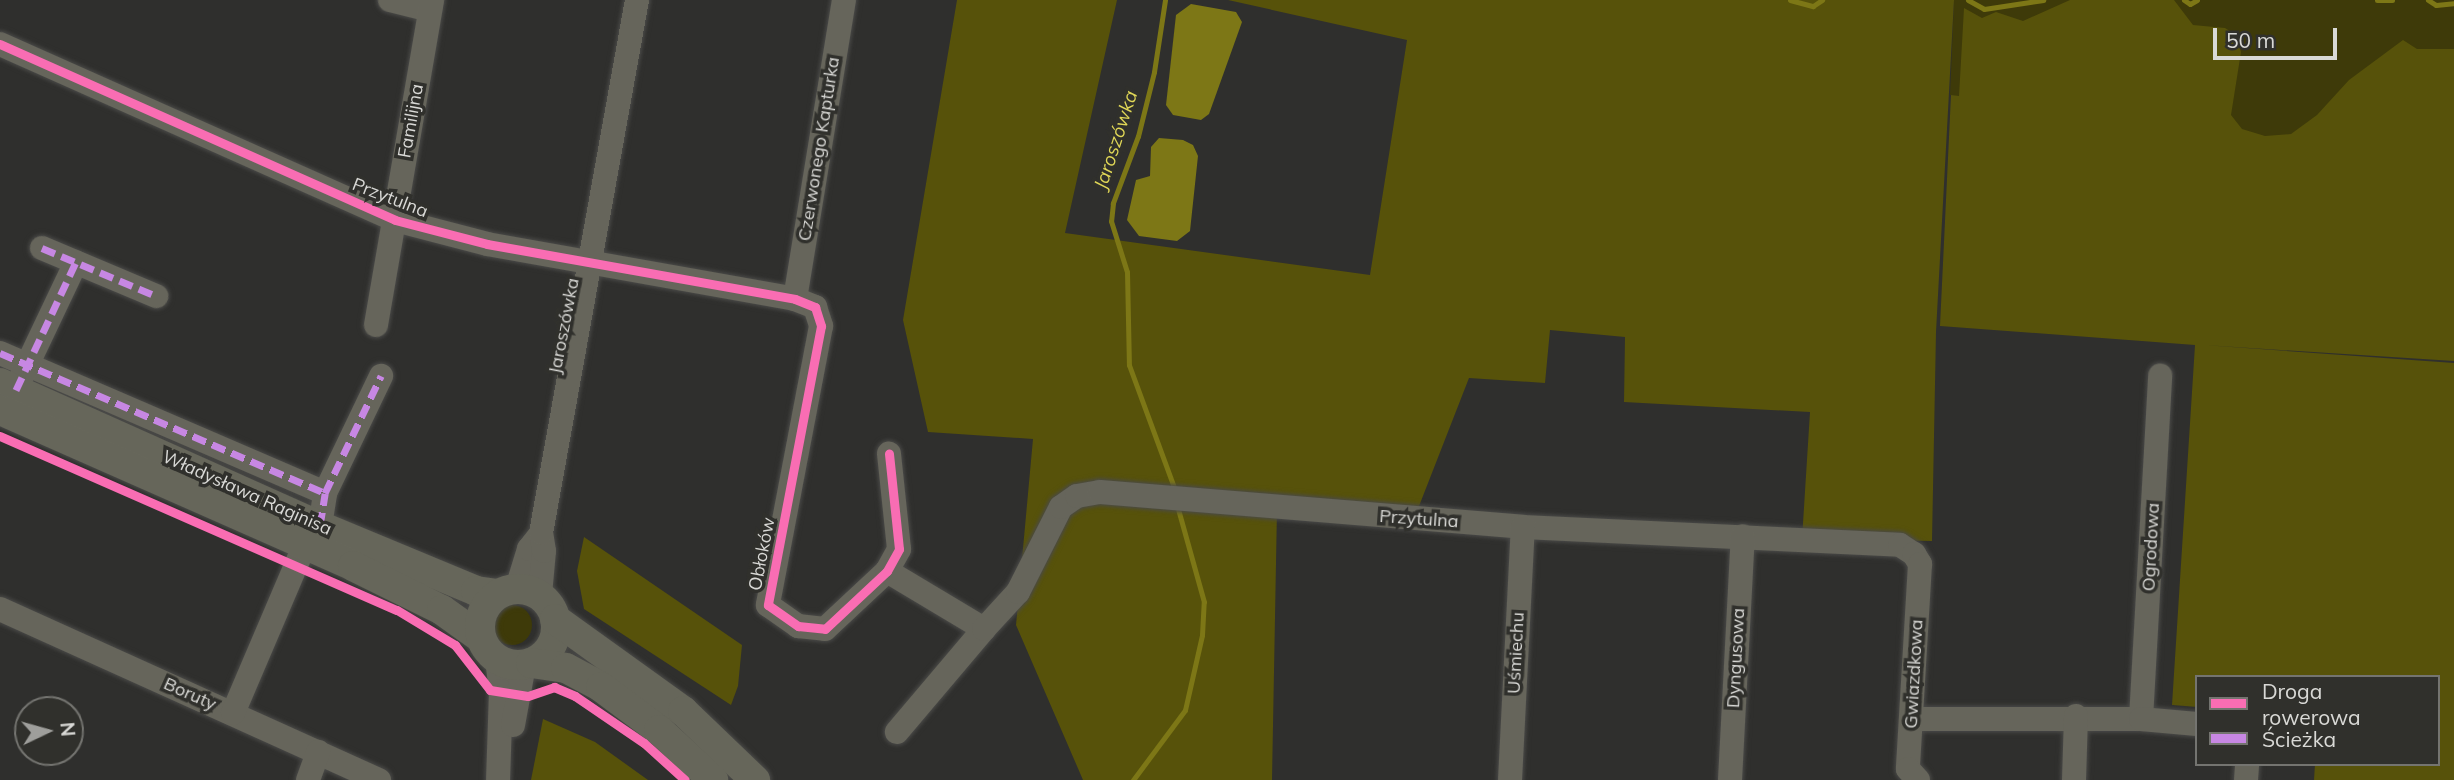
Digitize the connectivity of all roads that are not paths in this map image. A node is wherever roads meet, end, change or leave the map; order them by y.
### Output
1 (390, 0) edge
2 (638, 0) edge
3 (844, 0) edge
4 (431, 5) edge
5 (0, 44) edge
6 (395, 220) junction
7 (42, 248) dead end
8 (76, 262) junction
9 (592, 263) junction
10 (156, 296) dead end
11 (795, 299) junction
12 (376, 326) dead end
13 (0, 353) edge
14 (381, 376) dead end
15 (2160, 376) dead end
16 (10, 387) edge
17 (889, 454) dead end
18 (325, 493) junction
19 (1522, 527) junction
20 (313, 535) junction
21 (1742, 536) junction
22 (1920, 564) joint
23 (887, 571) junction
24 (528, 599) junction
25 (0, 609) edge
26 (984, 629) junction
27 (508, 656) junction
28 (233, 713) junction
29 (2076, 716) junction
30 (1911, 719) junction
31 (2141, 719) junction
32 (2195, 724) edge
33 (897, 732) dead end
34 (318, 752) junction
35 (308, 780) edge
36 (379, 780) edge
37 (499, 780) edge
38 (713, 780) edge
39 (755, 780) edge
40 (1510, 780) edge
41 (1730, 780) edge
42 (1918, 780) edge
43 (2074, 780) edge

1 - 4 street
2 - 9 street, Jaroszówka
3 - 11 street, Czerwonego Kapturka
4 - 6 street, Familijna
5 - 6 street, Przytulna
6 - 9 street, Przytulna
6 - 12 street, Familijna
7 - 8 street
8 - 10 street
8 - 16 street
9 - 11 street, Przytulna
9 - 24 street, Jaroszówka
11 - 23 street, Obłoków
13 - 16 street
14 - 18 street
15 - 31 street, Ogrodowa
16 - 18 street
16 - 20 main road, Władysława Raginisa
17 - 23 street, Obłoków
18 - 20 street
19 - 21 street, Przytulna
19 - 26 street, Przytulna
19 - 40 street, Uśmiechu
20 - 24 main road, Władysława Raginisa
20 - 27 main road, Władysława Raginisa
20 - 28 street
21 - 22 street, Przytulna
21 - 41 street, Dyngusowa
22 - 30 street, Gwiazdkowa
23 - 26 street
24 - 27 main road
24 - 27 main road
24 - 39 main road, Władysława Raginisa
25 - 28 street, Boruty
26 - 33 street
27 - 37 street
27 - 38 main road, Władysława Raginisa
28 - 34 street, Boruty
29 - 30 street
29 - 31 street
29 - 43 street
30 - 42 street, Gwiazdkowa
31 - 32 street
34 - 35 street
34 - 36 street, Boruty

